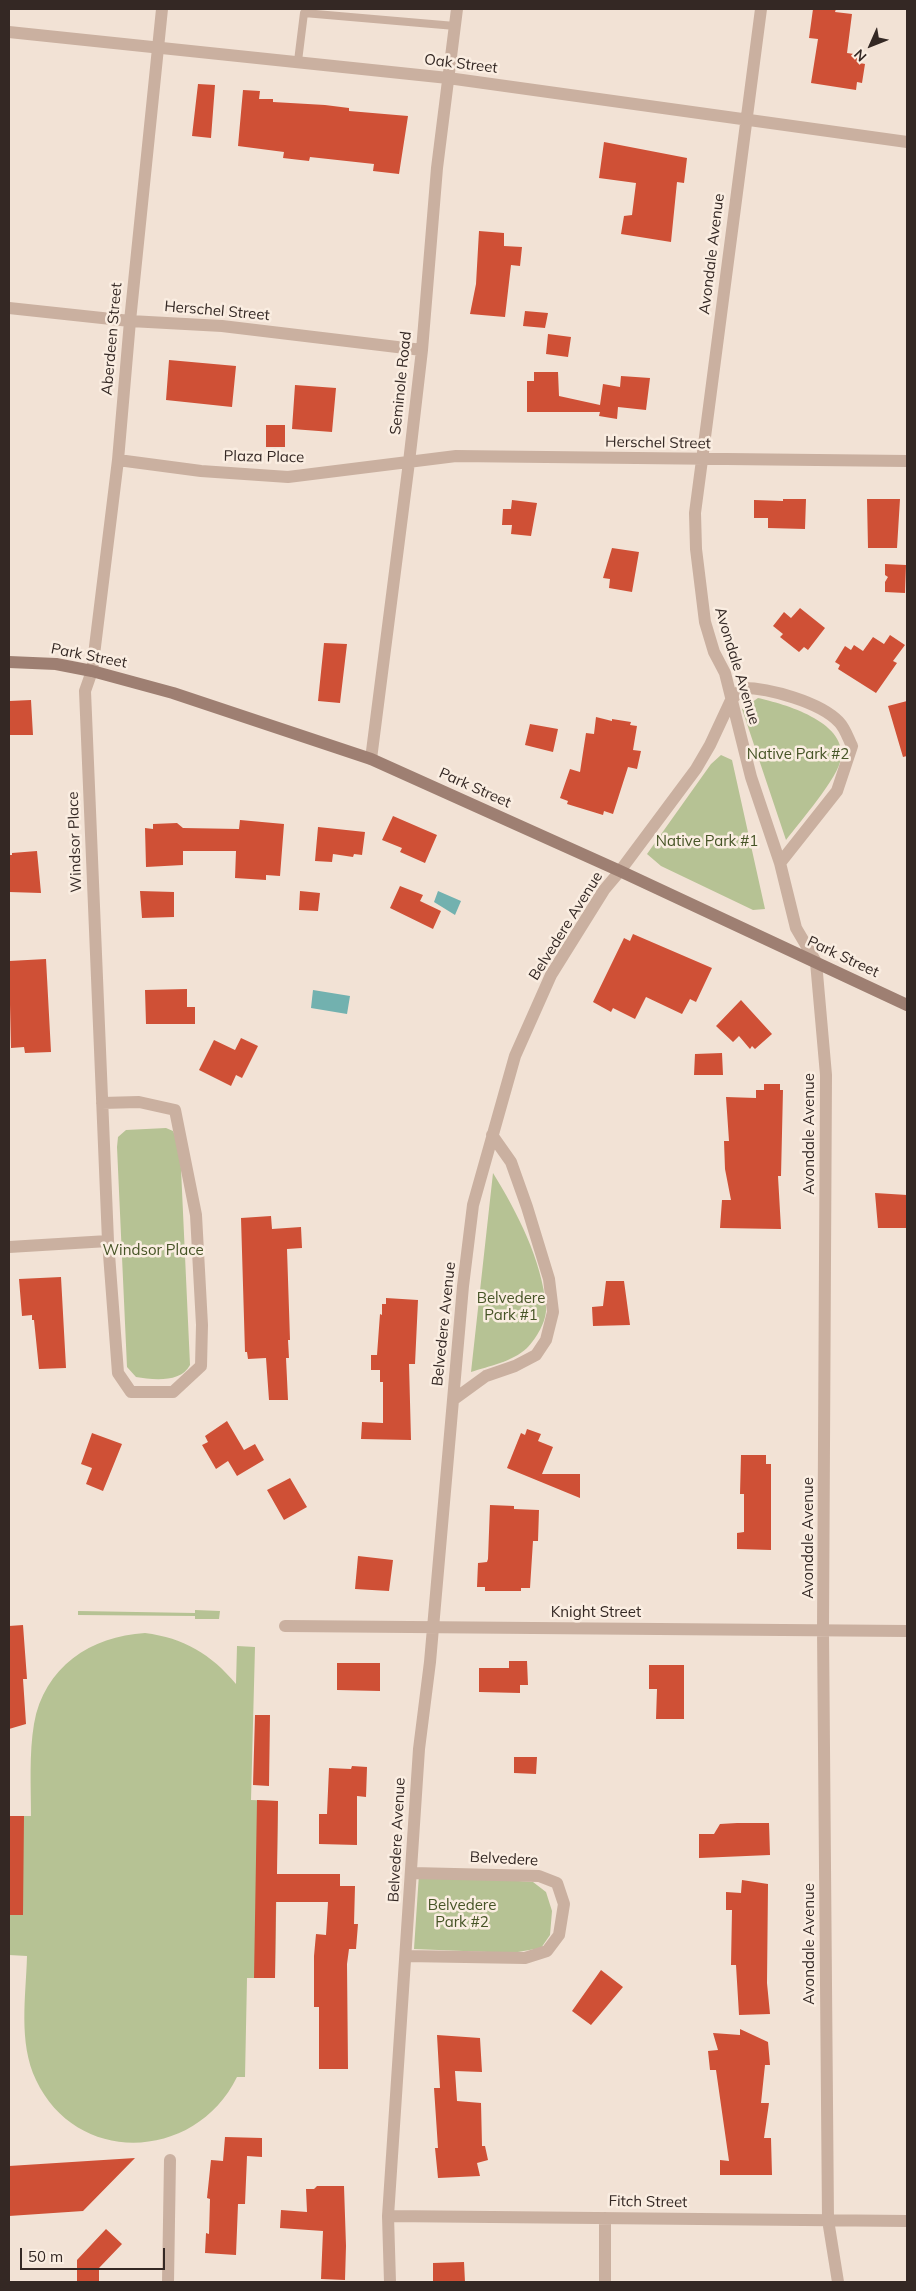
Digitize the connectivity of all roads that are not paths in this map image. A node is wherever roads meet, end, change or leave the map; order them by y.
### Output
1 (162, 9) edge
2 (457, 9) edge
3 (761, 9) edge
4 (455, 26) junction
5 (9, 32) edge
6 (158, 46) junction
7 (298, 61) junction
8 (448, 78) junction
9 (746, 119) junction
10 (907, 142) edge
11 (9, 308) edge
12 (130, 321) junction
13 (422, 350) junction
14 (118, 460) junction
15 (702, 460) junction
16 (907, 461) edge
17 (409, 462) junction
18 (9, 662) edge
19 (92, 671) junction
20 (731, 700) junction
21 (371, 759) junction
22 (780, 863) junction
23 (620, 871) junction
24 (816, 962) junction
25 (907, 1005) edge
26 (102, 1103) junction
27 (492, 1134) junction
28 (108, 1241) junction
29 (9, 1247) edge
30 (453, 1400) junction
31 (285, 1626) dead end
32 (432, 1627) junction
33 (823, 1630) junction
34 (907, 1631) edge
35 (412, 1872) junction
36 (406, 1956) junction
37 (170, 2160) dead end
38 (388, 2216) junction
39 (605, 2218) junction
40 (828, 2220) junction
41 (907, 2221) edge
42 (168, 2282) edge
43 (390, 2282) edge
44 (605, 2282) edge
45 (838, 2282) edge

1 - 6 street, Aberdeen Street
2 - 4 street, Seminole Road
3 - 9 street, Avondale Avenue
4 - 7 lane
4 - 8 street, Seminole Road
5 - 6 street, Oak Street
6 - 7 street, Oak Street
6 - 12 street, Aberdeen Street
7 - 8 street, Oak Street
8 - 9 street, Oak Street
8 - 13 street, Seminole Road
9 - 10 street, Oak Street
9 - 15 street, Avondale Avenue
11 - 12 street, Herschel Street
12 - 13 street, Herschel Street
12 - 14 street, Aberdeen Street
13 - 17 street, Seminole Road
14 - 17 street, Plaza Place
14 - 19 street, Aberdeen Street
15 - 16 street, Herschel Street
15 - 17 street, Herschel Street
15 - 20 street, Avondale Avenue
17 - 21 street, Seminole Road
18 - 19 street, Park Street
19 - 21 street, Park Street
19 - 26 street, Windsor Place
20 - 22 street, Avondale Avenue
20 - 22 street
20 - 23 street, Belvedere Avenue
21 - 23 street, Park Street
22 - 24 street, Avondale Avenue
23 - 24 street, Park Street
23 - 27 street, Belvedere Avenue
24 - 25 street, Park Street
24 - 33 street, Avondale Avenue
26 - 28 street, Windsor Place
26 - 28 street, Windsor Place
27 - 30 street, Belvedere Avenue
27 - 30 street, Belvedere Avenue
28 - 29 street
30 - 32 street, Belvedere Avenue
31 - 32 street, Knight Street
32 - 33 street, Knight Street
32 - 35 street, Belvedere Avenue
33 - 34 street, Knight Street
33 - 40 street, Avondale Avenue
35 - 36 street, Belvedere Avenue
35 - 36 street, Belvedere
36 - 38 street, Belvedere Avenue
37 - 42 street
38 - 39 street, Fitch Street
38 - 43 street, Belvedere Avenue
39 - 40 street, Fitch Street
39 - 44 street
40 - 41 street, Fitch Street
40 - 45 street, Avondale Avenue

